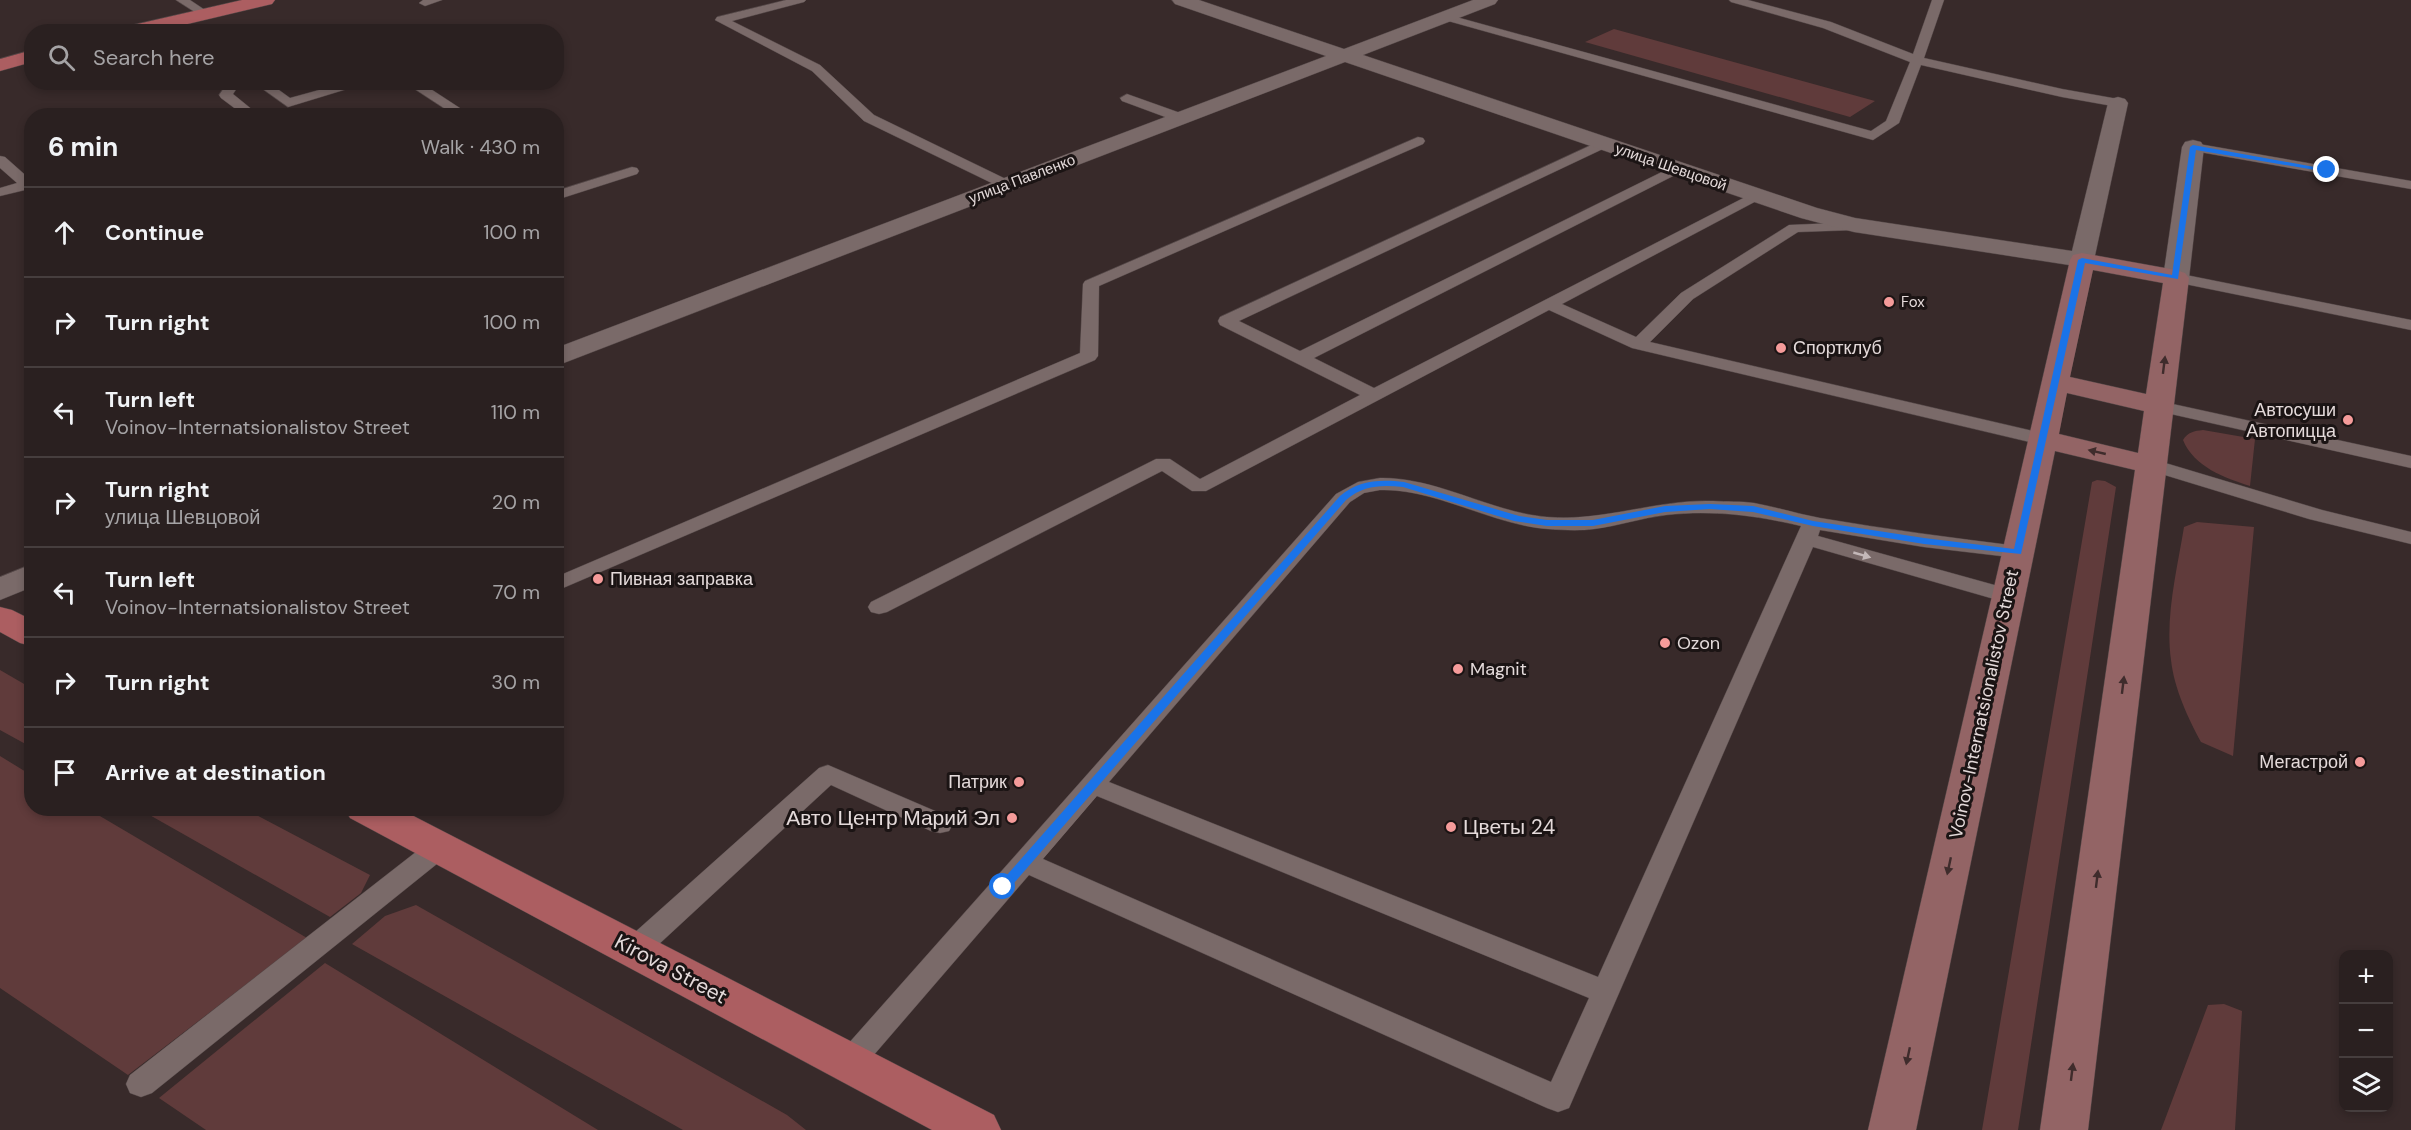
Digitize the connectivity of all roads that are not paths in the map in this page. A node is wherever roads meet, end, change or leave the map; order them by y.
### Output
1 (182, 0) edge
2 (266, 0) edge
3 (800, 0) edge
4 (1181, 0) edge
5 (1489, 0) edge
6 (1735, 0) edge
7 (1938, 0) edge
8 (205, 14) junction
9 (1444, 17) junction
10 (186, 24) edge
11 (1342, 56) junction
12 (24, 58) edge
13 (1917, 60) junction
14 (0, 65) edge
15 (229, 90) edge
16 (270, 90) edge
17 (335, 90) edge
18 (423, 90) edge
19 (1127, 98) dead end
20 (2118, 103) joint
21 (243, 108) edge
22 (453, 108) edge
23 (1180, 118) junction
24 (1418, 141) dead end
25 (1602, 144) junction
26 (2193, 147) joint
27 (0, 160) edge
28 (1676, 169) junction
29 (632, 171) dead end
30 (24, 182) edge
31 (2411, 184) edge
32 (1007, 185) junction
33 (24, 188) edge
34 (0, 192) edge
35 (564, 193) edge
36 (1757, 195) junction
37 (1854, 225) junction
38 (2082, 260) junction
39 (2176, 278) junction
40 (1551, 305) junction
41 (2411, 326) edge
42 (1638, 344) junction
43 (564, 355) edge
44 (1300, 358) junction
45 (2055, 382) junction
46 (1374, 395) junction
47 (2159, 406) junction
48 (2042, 439) junction
49 (2411, 462) edge
50 (2151, 465) junction
51 (1810, 531) junction
52 (2411, 538) edge
53 (2018, 552) junction
54 (24, 578) edge
55 (564, 582) edge
56 (0, 590) edge
57 (2008, 596) junction
58 (879, 607) dead end
59 (0, 618) edge
60 (24, 631) edge
61 (1093, 784) junction
62 (379, 816) edge
63 (940, 824) dead end
64 (439, 848) junction
65 (1024, 862) junction
66 (634, 950) junction
67 (1605, 993) junction
68 (850, 1062) junction
69 (141, 1084) dead end
70 (977, 1130) edge
71 (1892, 1130) edge
72 (2064, 1130) edge

1 - 8 lane
2 - 8 main road
3 - 32 lane
4 - 11 street, улица Шевцовой
5 - 9 street, улица Павленко
6 - 13 lane
7 - 13 lane
8 - 10 main road
9 - 11 street, улица Павленко
9 - 13 lane
11 - 23 street, улица Павленко
11 - 25 street, улица Шевцовой
12 - 14 main road
13 - 20 lane
15 - 21 lane
16 - 17 lane
18 - 22 lane
19 - 23 lane
20 - 38 street, Voinov-Internatsionalistov Street
23 - 32 street, улица Павленко
24 - 55 lane
25 - 28 street, улица Шевцовой
25 - 44 lane
26 - 31 lane
26 - 39 street
27 - 30 lane
28 - 36 street, улица Шевцовой
28 - 44 lane
29 - 35 lane
32 - 43 street, улица Павленко
33 - 34 lane
36 - 37 street, улица Шевцовой
36 - 40 lane
37 - 38 street, улица Шевцовой
37 - 42 lane
38 - 39 street, улица Шевцовой
38 - 45 street, Voinov-Internatsionalistov Street
39 - 41 lane
47 -> 39 street
40 - 42 lane
40 - 46 lane
42 - 48 lane
44 - 46 lane
45 - 47 street
45 - 48 street, Voinov-Internatsionalistov Street
46 - 58 lane
47 - 49 lane
47 - 50 street
50 -> 48 street
48 - 53 street, Voinov-Internatsionalistov Street
50 - 52 lane
72 -> 50 street
51 - 53 lane
51 -> 57 lane
51 - 61 lane
51 - 67 lane
53 - 57 street, Voinov-Internatsionalistov Street
54 - 56 street
57 -> 71 street, Voinov-Internatsionalistov Street
59 - 60 main road
61 - 65 lane
61 - 67 lane
62 - 64 main road, Kirova Street
63 - 66 lane
64 - 66 main road, Kirova Street
64 - 69 lane
65 - 67 lane
65 - 68 lane
66 - 68 main road, Kirova Street
68 - 70 main road, Kirova Street

